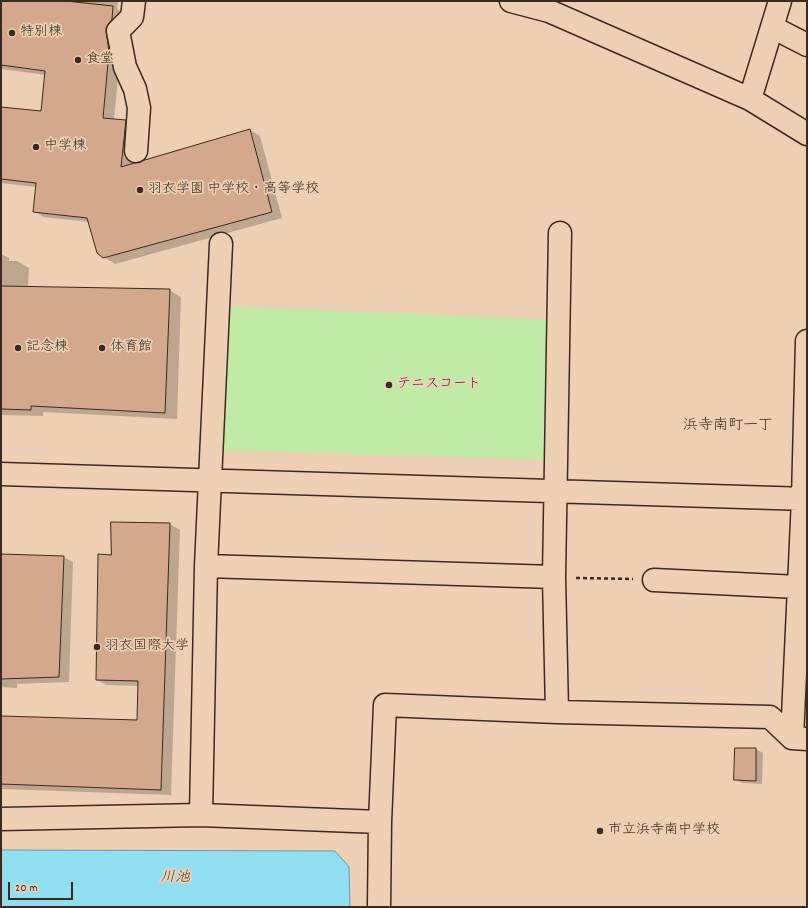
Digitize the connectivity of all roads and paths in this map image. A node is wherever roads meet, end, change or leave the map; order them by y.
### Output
1 (134, 1) edge
2 (511, 1) edge
3 (780, 1) edge
4 (552, 6) edge
5 (772, 27) junction
6 (807, 45) edge
7 (750, 99) junction
8 (807, 134) edge
9 (136, 151) dead end
10 (560, 233) dead end
11 (221, 244) dead end
12 (807, 353) edge
13 (1, 474) edge
14 (210, 479) junction
15 (556, 490) junction
16 (805, 499) edge
17 (206, 566) junction
18 (554, 577) junction
19 (654, 580) joint
20 (798, 587) junction
21 (802, 657) edge
22 (557, 712) junction
23 (800, 738) edge
24 (201, 815) junction
25 (1, 818) edge
26 (380, 822) junction
27 (379, 907) edge

1 - 9 street
2 - 4 street
3 - 5 street
4 - 7 street
5 - 6 street
5 - 7 street
7 - 8 street
10 - 15 street
11 - 14 street
12 - 16 street
13 - 14 street
14 - 15 street
14 - 17 street
15 - 16 street
15 - 18 street
16 - 20 street
17 - 18 street
17 - 24 street
18 - 19 path
18 - 22 street
19 - 20 street
20 - 21 street
21 - 23 street
22 - 23 street
22 - 26 street
24 - 25 street
24 - 26 street
26 - 27 street

